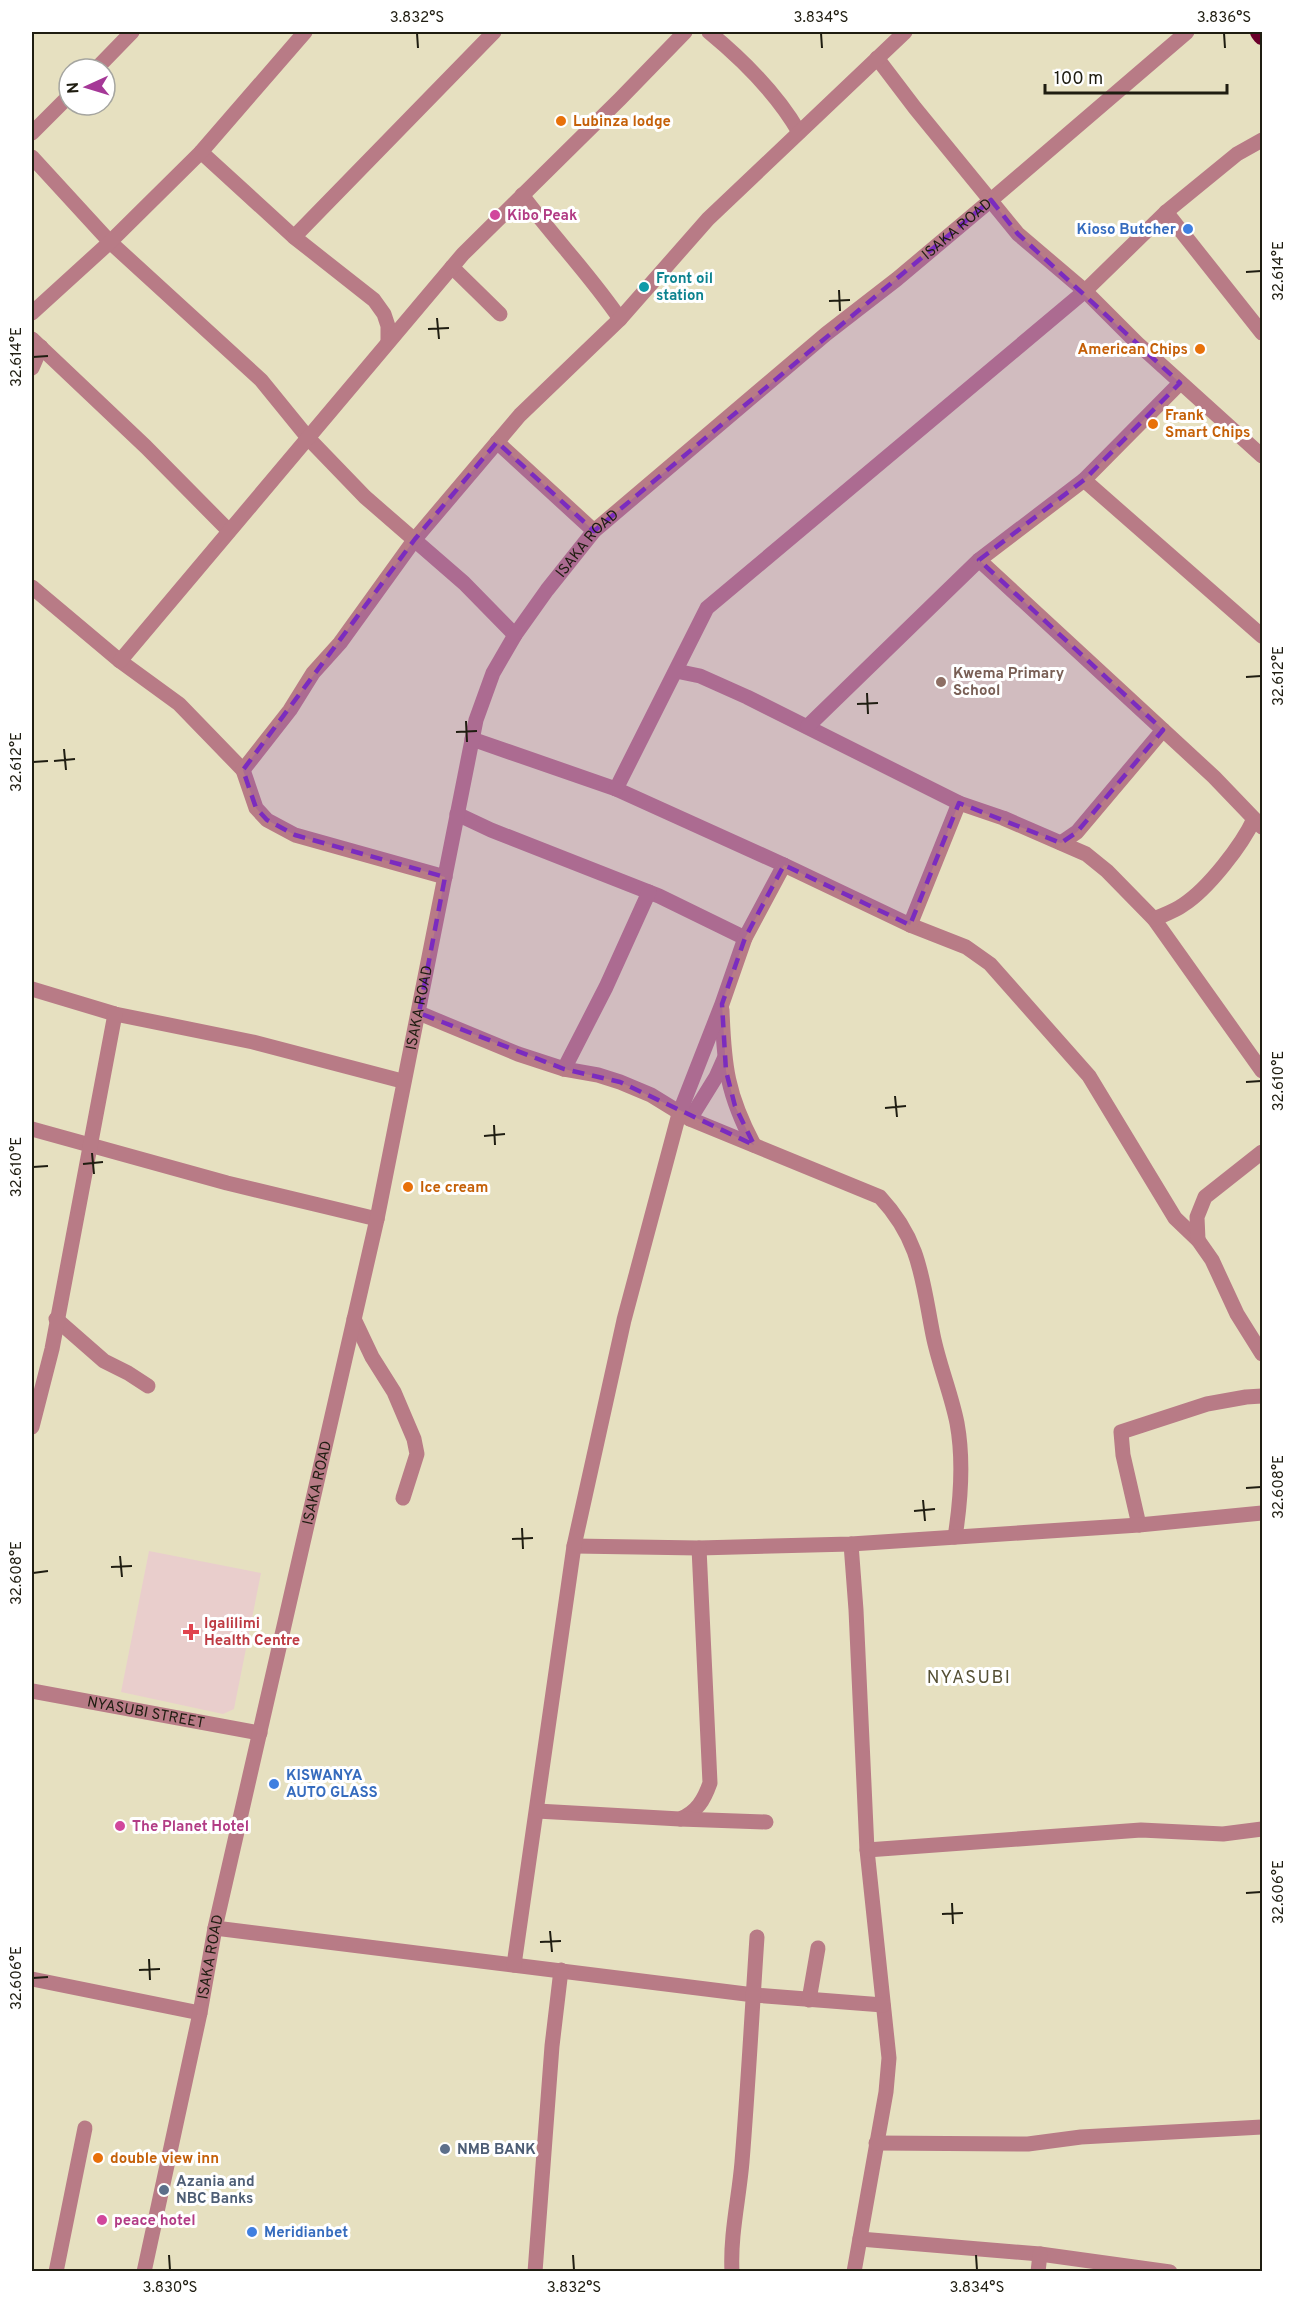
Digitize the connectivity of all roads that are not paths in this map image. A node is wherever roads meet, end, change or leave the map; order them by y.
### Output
1 (132, 32) edge
2 (305, 32) edge
3 (494, 32) edge
4 (685, 32) edge
5 (709, 32) edge
6 (904, 32) edge
7 (1187, 32) edge
8 (1259, 32) edge
9 (1263, 36) edge
10 (108, 57) edge
11 (877, 58) junction
12 (57, 108) edge
13 (799, 132) junction
14 (32, 133) edge
15 (1263, 140) edge
16 (201, 152) junction
17 (32, 157) edge
18 (522, 195) junction
19 (991, 201) junction
20 (1166, 212) junction
21 (294, 237) junction
22 (110, 242) junction
23 (452, 267) junction
24 (1085, 291) junction
25 (32, 313) edge
26 (500, 314) dead end
27 (620, 319) junction
28 (1263, 333) edge
29 (388, 342) junction
30 (36, 343) edge
31 (32, 368) edge
32 (1180, 382) junction
33 (309, 439) junction
34 (497, 442) junction
35 (1263, 456) edge
36 (1084, 480) junction
37 (229, 531) junction
38 (594, 531) junction
39 (415, 539) junction
40 (979, 560) junction
41 (32, 586) edge
42 (515, 634) junction
43 (1263, 636) edge
44 (120, 661) junction
45 (676, 670) junction
46 (808, 726) junction
47 (1163, 730) junction
48 (472, 739) junction
49 (243, 770) junction
50 (616, 789) junction
51 (959, 804) junction
52 (457, 814) junction
53 (1258, 823) edge
54 (1061, 843) junction
55 (784, 865) junction
56 (445, 877) junction
57 (648, 892) junction
58 (1154, 919) junction
59 (910, 925) junction
60 (745, 938) junction
61 (32, 990) edge
62 (722, 1004) junction
63 (115, 1014) junction
64 (419, 1014) junction
65 (725, 1058) junction
66 (564, 1069) junction
67 (1263, 1071) edge
68 (402, 1082) junction
69 (685, 1116) junction
70 (32, 1129) edge
71 (90, 1145) junction
72 (754, 1145) junction
73 (1263, 1152) edge
74 (377, 1219) junction
75 (1198, 1240) junction
76 (56, 1319) junction
77 (354, 1319) junction
78 (1263, 1354) edge
79 (148, 1386) dead end
80 (1263, 1396) edge
81 (34, 1405) edge
82 (32, 1427) edge
83 (403, 1498) dead end
84 (1263, 1513) edge
85 (1139, 1525) junction
86 (955, 1537) junction
87 (851, 1544) junction
88 (574, 1546) junction
89 (699, 1548) junction
90 (32, 1691) edge
91 (260, 1732) junction
92 (537, 1811) junction
93 (680, 1820) junction
94 (766, 1822) dead end
95 (1263, 1829) edge
96 (867, 1850) junction
97 (215, 1928) junction
98 (757, 1938) dead end
99 (818, 1948) dead end
100 (514, 1965) junction
101 (561, 1970) junction
102 (32, 1979) edge
103 (754, 1995) junction
104 (809, 2000) junction
105 (883, 2005) junction
106 (200, 2013) junction
107 (1263, 2127) edge
108 (85, 2128) dead end
109 (876, 2143) junction
110 (860, 2239) junction
111 (1040, 2254) junction
112 (56, 2271) edge
113 (144, 2271) edge
114 (535, 2271) edge
115 (732, 2271) edge
116 (854, 2271) edge
117 (1038, 2271) edge
118 (1170, 2271) edge

1 - 10 street
2 - 16 street
3 - 21 street
4 - 18 street
5 - 13 street
6 - 11 street
7 - 19 street, ISAKA ROAD
8 - 9 highway
11 - 13 street
11 - 19 street
12 - 14 street
13 - 27 street
15 - 20 street
16 - 21 street
16 - 22 street
17 - 22 street
18 - 23 street
18 - 27 street
19 - 24 street
19 - 38 street, ISAKA ROAD
20 - 24 street
20 - 28 street
21 - 29 street
22 - 25 street
22 - 33 street
23 - 26 street
23 - 29 street
24 - 32 street
24 - 45 street
27 - 34 street
29 - 33 street
30 - 31 street
30 - 37 street
32 - 35 street
32 - 36 street
33 - 37 street
33 - 39 street
34 - 38 street
34 - 39 street
36 - 40 street
36 - 43 street
37 - 44 street
38 - 42 street, ISAKA ROAD
39 - 42 street
39 - 49 street
40 - 46 street
40 - 47 street
41 - 44 street
42 - 48 street, ISAKA ROAD
44 - 49 street
45 - 46 street
45 - 50 street
46 - 51 street
47 - 53 street
47 - 54 street
48 - 50 street
48 - 52 street, ISAKA ROAD
49 - 56 street
50 - 55 street
51 - 54 street
51 - 59 street
52 - 56 street, ISAKA ROAD
52 - 57 street
53 - 58 street
54 - 58 street
55 - 59 street
55 - 60 street
56 - 64 street, ISAKA ROAD
57 - 60 street
57 - 66 street
58 - 67 street
59 - 75 street
60 - 62 street
61 - 63 street
62 - 65 street
62 - 69 street
63 - 68 street
63 - 71 street
64 - 66 street
64 - 68 street, ISAKA ROAD
65 - 69 street
65 - 72 street
66 - 69 street
68 - 74 street, ISAKA ROAD
69 - 72 street
69 - 88 street
70 - 71 street
71 - 74 street
71 - 76 street
72 - 86 street
73 - 75 street
74 - 77 street, ISAKA ROAD
75 - 78 street
76 - 79 street
76 - 81 street
77 - 83 street
77 - 91 street, ISAKA ROAD
80 - 85 street
81 - 82 street
84 - 85 street
85 - 86 street
86 - 87 street
87 - 89 street
87 - 96 street
88 - 89 street
88 - 92 street
89 - 93 street
90 - 91 street, NYASUBI STREET
91 - 97 street, ISAKA ROAD
92 - 93 street
92 - 100 street
93 - 94 street
95 - 96 street
96 - 105 street
97 - 100 street
97 - 106 street, ISAKA ROAD
98 - 103 street
99 - 104 street
100 - 101 street
101 - 103 street
101 - 114 street
102 - 106 street
103 - 104 street
103 - 115 street
104 - 105 street
105 - 109 street
106 - 113 street, ISAKA ROAD
107 - 109 street
108 - 112 street
109 - 110 street
110 - 111 street
110 - 116 street
111 - 117 street
111 - 118 street

